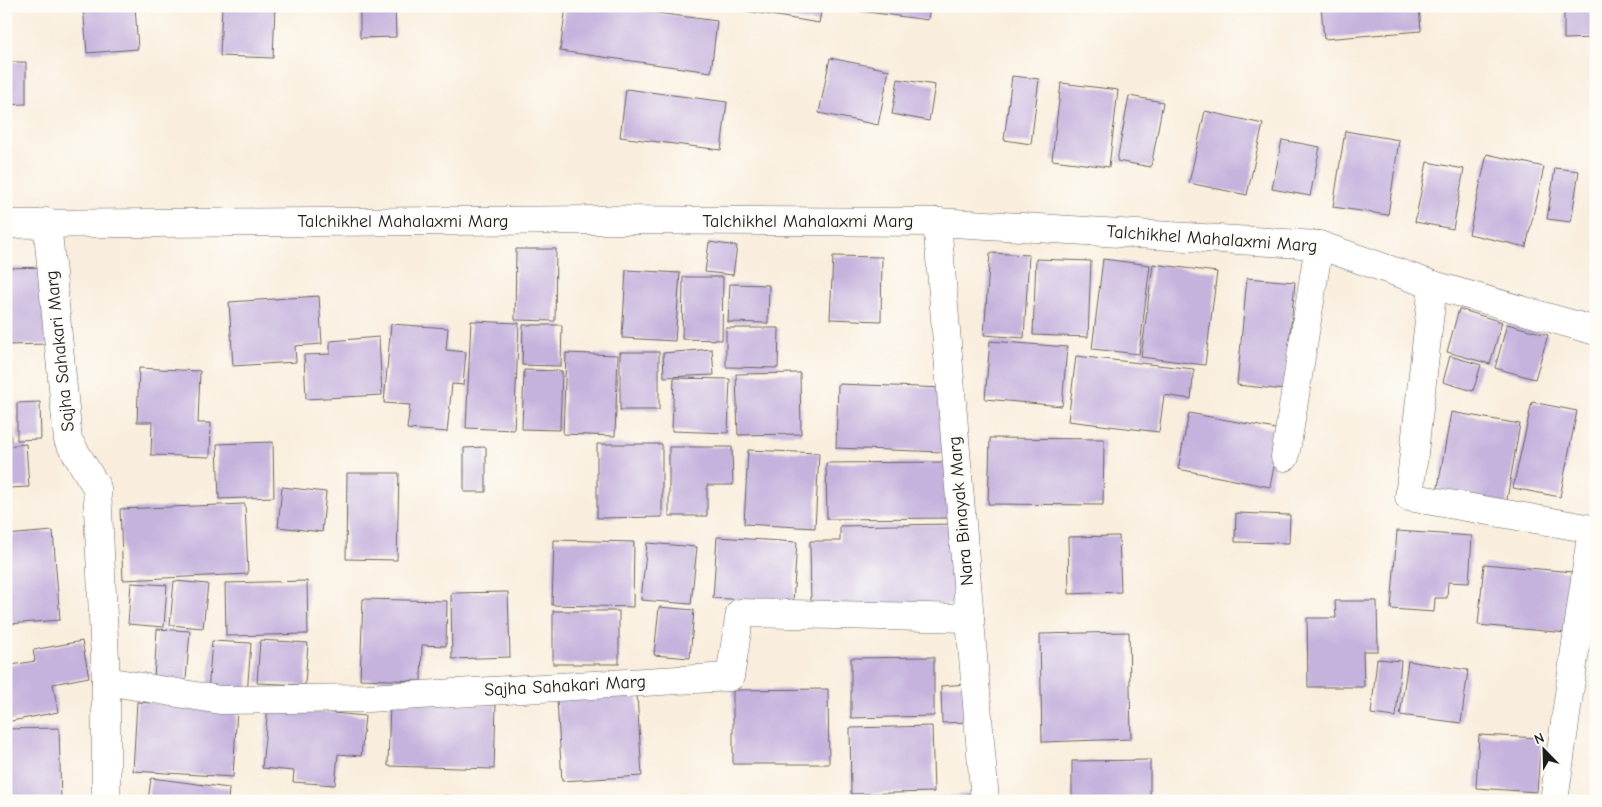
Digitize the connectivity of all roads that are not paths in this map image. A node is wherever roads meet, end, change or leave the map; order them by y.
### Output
1 (47, 222) junction
2 (937, 222) junction
3 (6, 224) edge
4 (1319, 245) junction
5 (1433, 285) junction
6 (1596, 330) edge
7 (1285, 456) dead end
8 (970, 618) junction
9 (106, 681) junction
10 (106, 801) edge
11 (985, 801) edge
12 (1554, 801) edge

1 - 2 street, Talchikhel Mahalaxmi Marg
1 - 3 street, Talchikhel Mahalaxmi Marg
1 - 9 street, Sajha Sahakari Marg
2 - 4 street, Talchikhel Mahalaxmi Marg
2 - 8 street, Nara Binayak Marg
4 - 5 street, Talchikhel Mahalaxmi Marg
4 - 7 street
5 - 6 street, Talchikhel Mahalaxmi Marg
5 - 12 street
8 - 9 street, Sajha Sahakari Marg
8 - 11 street, Nara Binayak Marg
9 - 10 street, Sajha Sahakari Marg

